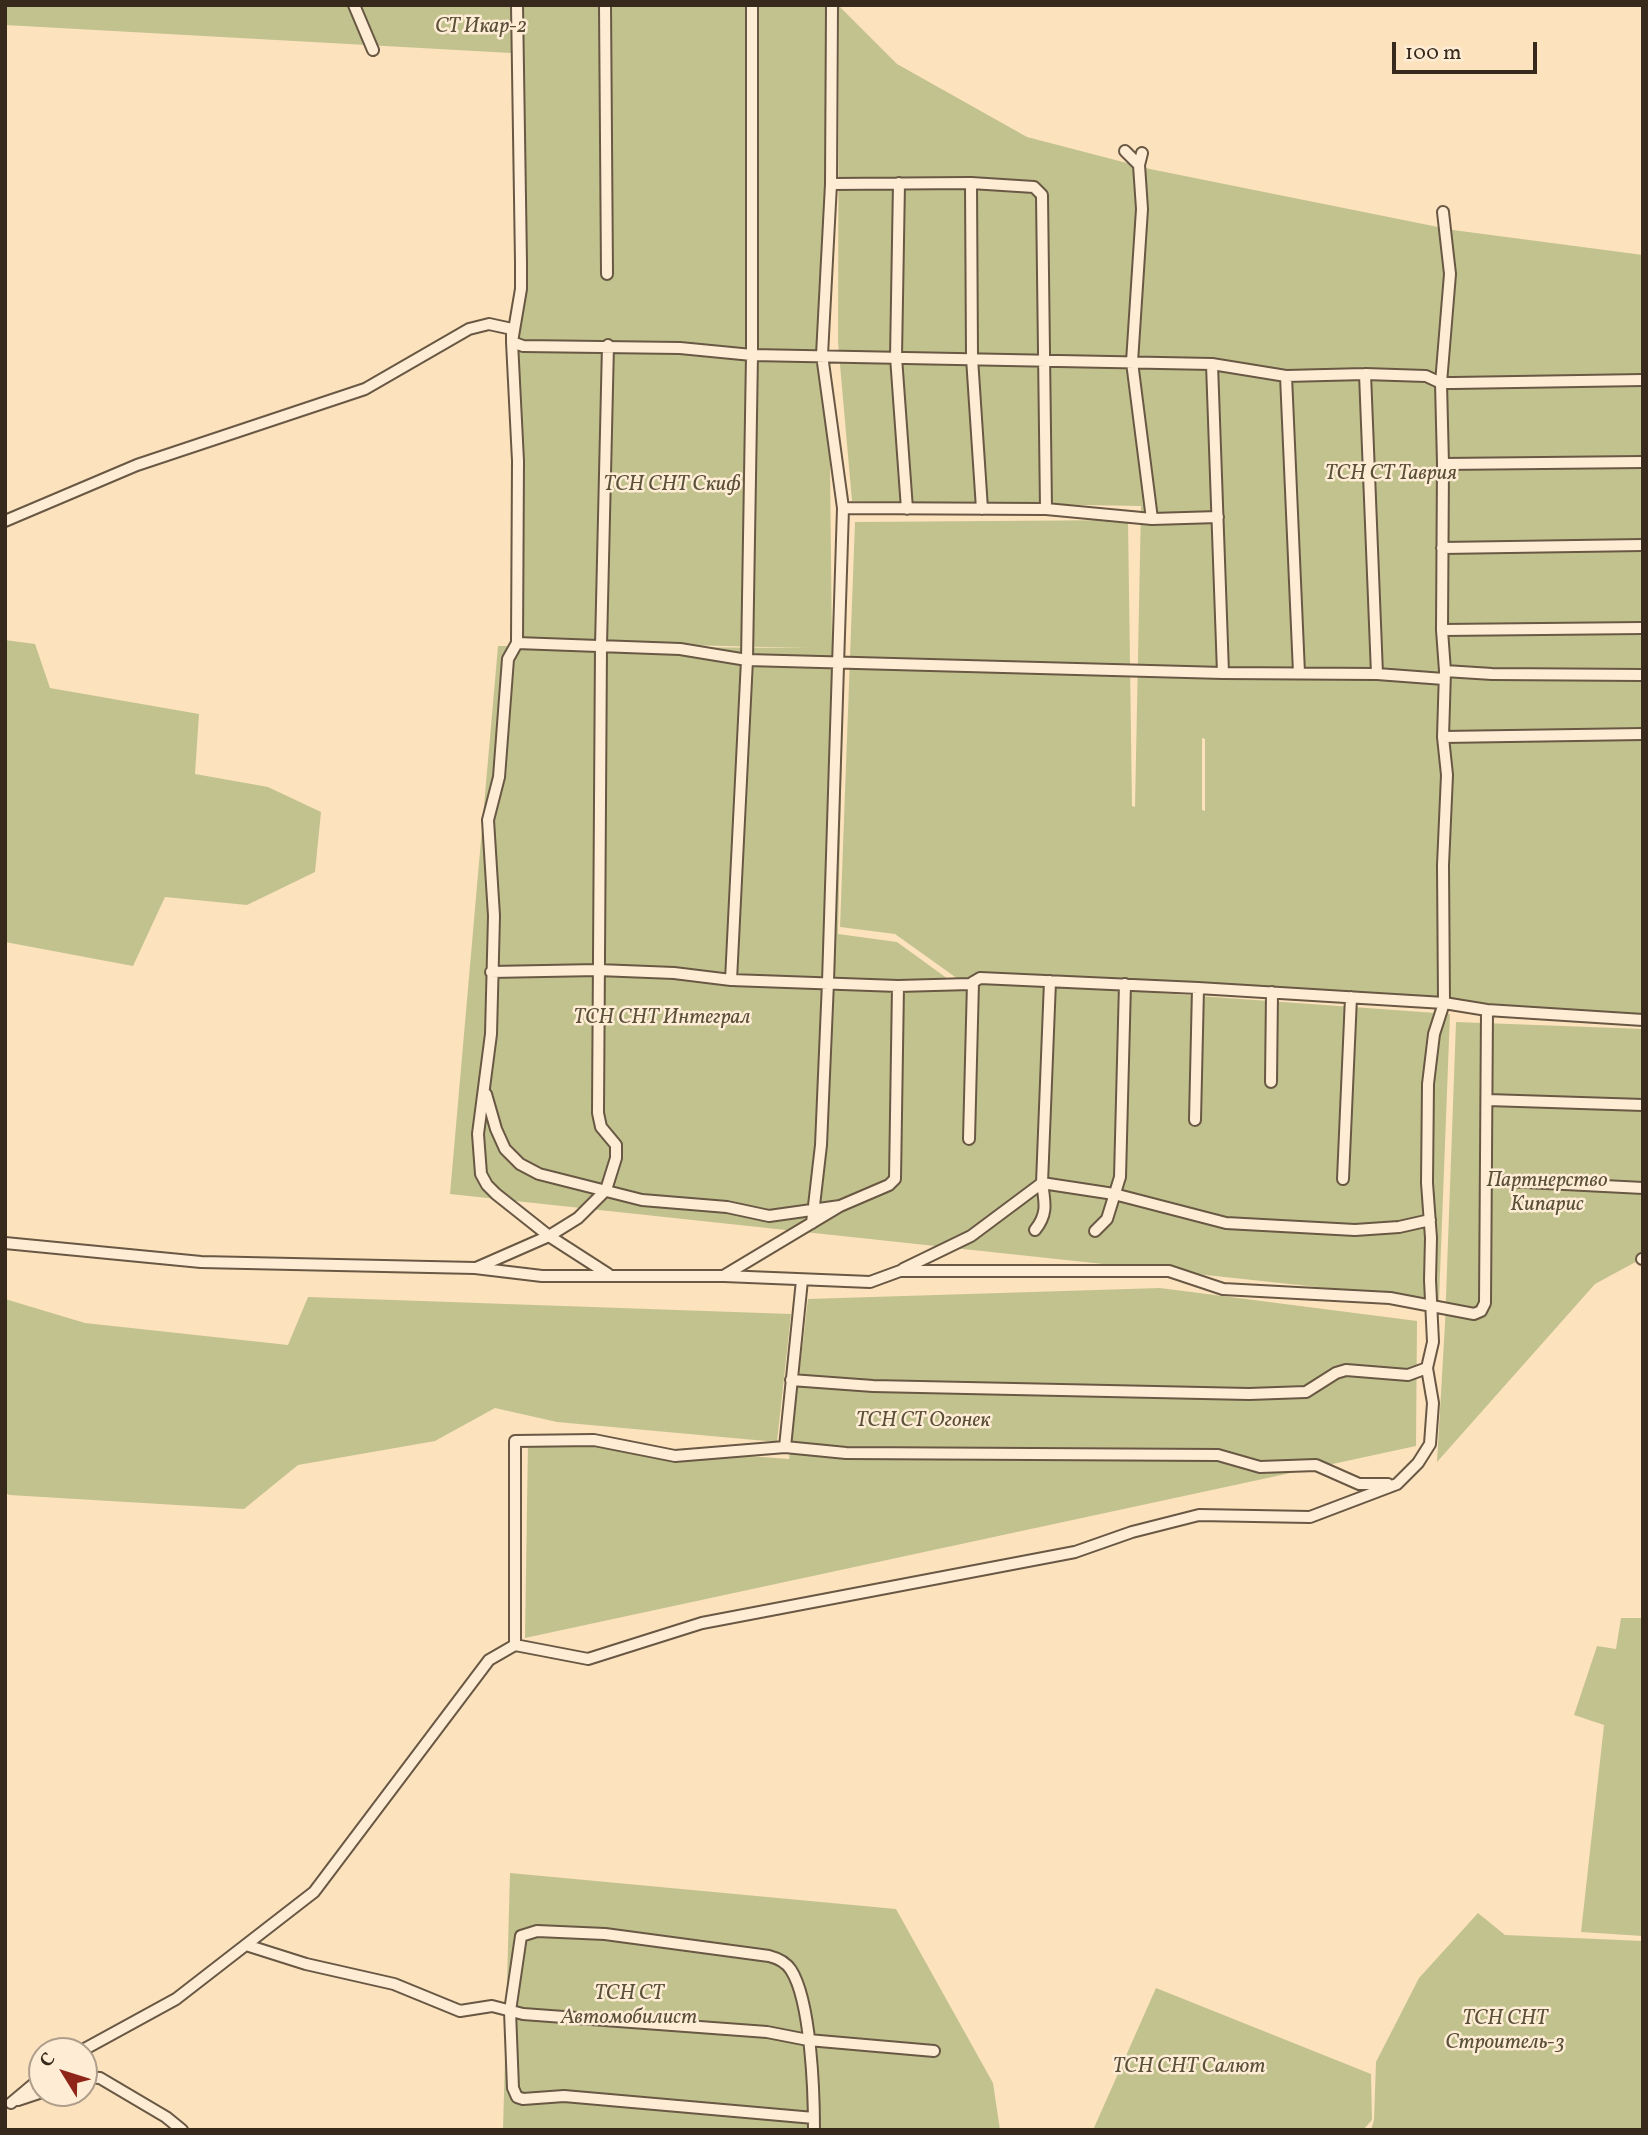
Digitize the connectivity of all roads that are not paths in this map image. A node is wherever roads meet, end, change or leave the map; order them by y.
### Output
1 (354, 5) edge
2 (517, 5) edge
3 (605, 5) edge
4 (752, 5) edge
5 (832, 5) edge
6 (373, 50) dead end
7 (1125, 151) dead end
8 (1142, 153) dead end
9 (1139, 165) junction
10 (899, 183) junction
11 (971, 183) junction
12 (831, 184) junction
13 (1443, 212) dead end
14 (607, 274) dead end
15 (512, 342) junction
16 (608, 345) junction
17 (752, 355) junction
18 (822, 355) junction
19 (896, 356) junction
20 (972, 358) junction
21 (1044, 360) junction
22 (1132, 362) junction
23 (1212, 364) junction
24 (1365, 374) junction
25 (1286, 376) junction
26 (1643, 380) edge
27 (1441, 383) junction
28 (1643, 463) edge
29 (1443, 464) junction
30 (843, 508) junction
31 (906, 509) junction
32 (982, 509) junction
33 (1046, 509) junction
34 (1218, 517) junction
35 (1152, 519) junction
36 (5, 521) edge
37 (1643, 545) edge
38 (1442, 548) junction
39 (1643, 628) edge
40 (1442, 630) junction
41 (517, 643) junction
42 (601, 646) junction
43 (747, 660) junction
44 (837, 661) junction
45 (1223, 673) junction
46 (1299, 673) junction
47 (1377, 674) junction
48 (1444, 675) junction
49 (1643, 676) edge
50 (1643, 734) edge
51 (1443, 737) junction
52 (598, 970) junction
53 (491, 972) junction
54 (731, 980) junction
55 (1050, 981) junction
56 (828, 982) junction
57 (972, 982) junction
58 (1125, 984) junction
59 (898, 986) junction
60 (1198, 988) junction
61 (1272, 992) junction
62 (1351, 997) junction
63 (1444, 1003) junction
64 (1487, 1010) junction
65 (1643, 1020) edge
66 (1271, 1082) dead end
67 (484, 1088) junction
68 (1488, 1100) junction
69 (1643, 1105) edge
70 (1195, 1120) dead end
71 (970, 1139) dead end
72 (1343, 1179) dead end
73 (1488, 1180) junction
74 (1042, 1183) junction
75 (1643, 1188) edge
76 (606, 1190) junction
77 (1114, 1194) junction
78 (840, 1206) junction
79 (814, 1210) junction
80 (1430, 1220) junction
81 (812, 1223) junction
82 (1035, 1230) dead end
83 (1095, 1231) dead end
84 (549, 1236) junction
85 (5, 1243) edge
86 (475, 1268) junction
87 (900, 1271) junction
88 (608, 1275) junction
89 (724, 1276) junction
90 (802, 1280) junction
91 (1431, 1307) junction
92 (1427, 1368) junction
93 (791, 1380) junction
94 (785, 1447) junction
95 (1397, 1484) junction
96 (515, 1645) junction
97 (246, 1945) junction
98 (510, 2011) junction
99 (808, 2040) junction
100 (98, 2042) edge
101 (934, 2051) dead end
102 (98, 2078) edge
103 (28, 2089) edge
104 (28, 2097) edge
105 (8, 2105) edge
106 (166, 2117) junction
107 (814, 2124) edge
108 (182, 2130) edge
109 (188, 2130) edge

1 - 6 street
2 - 15 street
3 - 14 street
4 - 17 street
5 - 12 street
7 - 9 street
8 - 9 street
9 - 22 street
10 - 11 street
10 - 12 street
10 - 19 street
11 - 20 street
11 - 21 street
12 - 18 street
13 - 27 street
15 - 16 street
15 - 36 street
15 - 41 street
16 - 17 street
16 - 42 street
17 - 18 street
17 - 43 street
18 - 19 street
18 - 30 street
19 - 20 street
19 - 31 street
20 - 21 street
20 - 32 street
21 - 22 street
21 - 33 street
22 - 23 street
22 - 35 street
23 - 25 street
23 - 34 street
24 - 25 street
24 - 27 street
24 - 47 street
25 - 46 street
26 - 27 street
27 - 29 street
28 - 29 street
29 - 38 street
30 - 31 street
30 - 44 street
31 - 32 street
32 - 33 street
33 - 35 street
34 - 35 street
34 - 45 street
37 - 38 street
38 - 40 street
39 - 40 street
40 - 48 street
41 - 42 street
41 - 53 street
42 - 43 street
42 - 52 street
43 - 44 street
43 - 54 street
44 - 45 street
44 - 56 street
45 - 46 street
46 - 47 street
47 - 48 street
48 - 49 street
48 - 51 street
50 - 51 street
51 - 63 street
52 - 53 street
52 - 54 street
52 - 76 street
53 - 67 street
54 - 56 street
55 - 57 street
55 - 58 street
55 - 74 street
56 - 59 street
56 - 79 street
57 - 59 street
57 - 71 street
58 - 60 street
58 - 77 street
59 - 78 street
60 - 61 street
60 - 70 street
61 - 62 street
61 - 66 street
62 - 63 street
62 - 72 street
63 - 64 street
63 - 80 street
64 - 65 street
64 - 68 street
67 - 76 street
67 - 84 street
68 - 69 street
68 - 73 street
73 - 75 street
73 - 91 street
74 - 77 street
74 - 82 street
74 - 87 street
76 - 79 street
76 - 84 street
77 - 80 street
77 - 83 street
78 - 79 street
78 - 81 street
79 - 81 street
80 - 91 street
81 - 89 street
84 - 86 street
84 - 88 street
85 - 86 street
86 - 88 street
87 - 90 street
87 - 91 street
88 - 89 street
89 - 90 street
90 - 93 street
91 - 92 street
92 - 93 street
92 - 95 street
93 - 94 street
94 - 95 street
94 - 96 street
95 - 96 street
96 - 97 street
97 - 98 street
97 - 100 street
98 - 99 street
98 - 99 street
98 - 107 street
99 - 101 street
99 - 107 street
102 - 106 street
103 - 105 street
104 - 105 street
106 - 108 street
106 - 109 street

